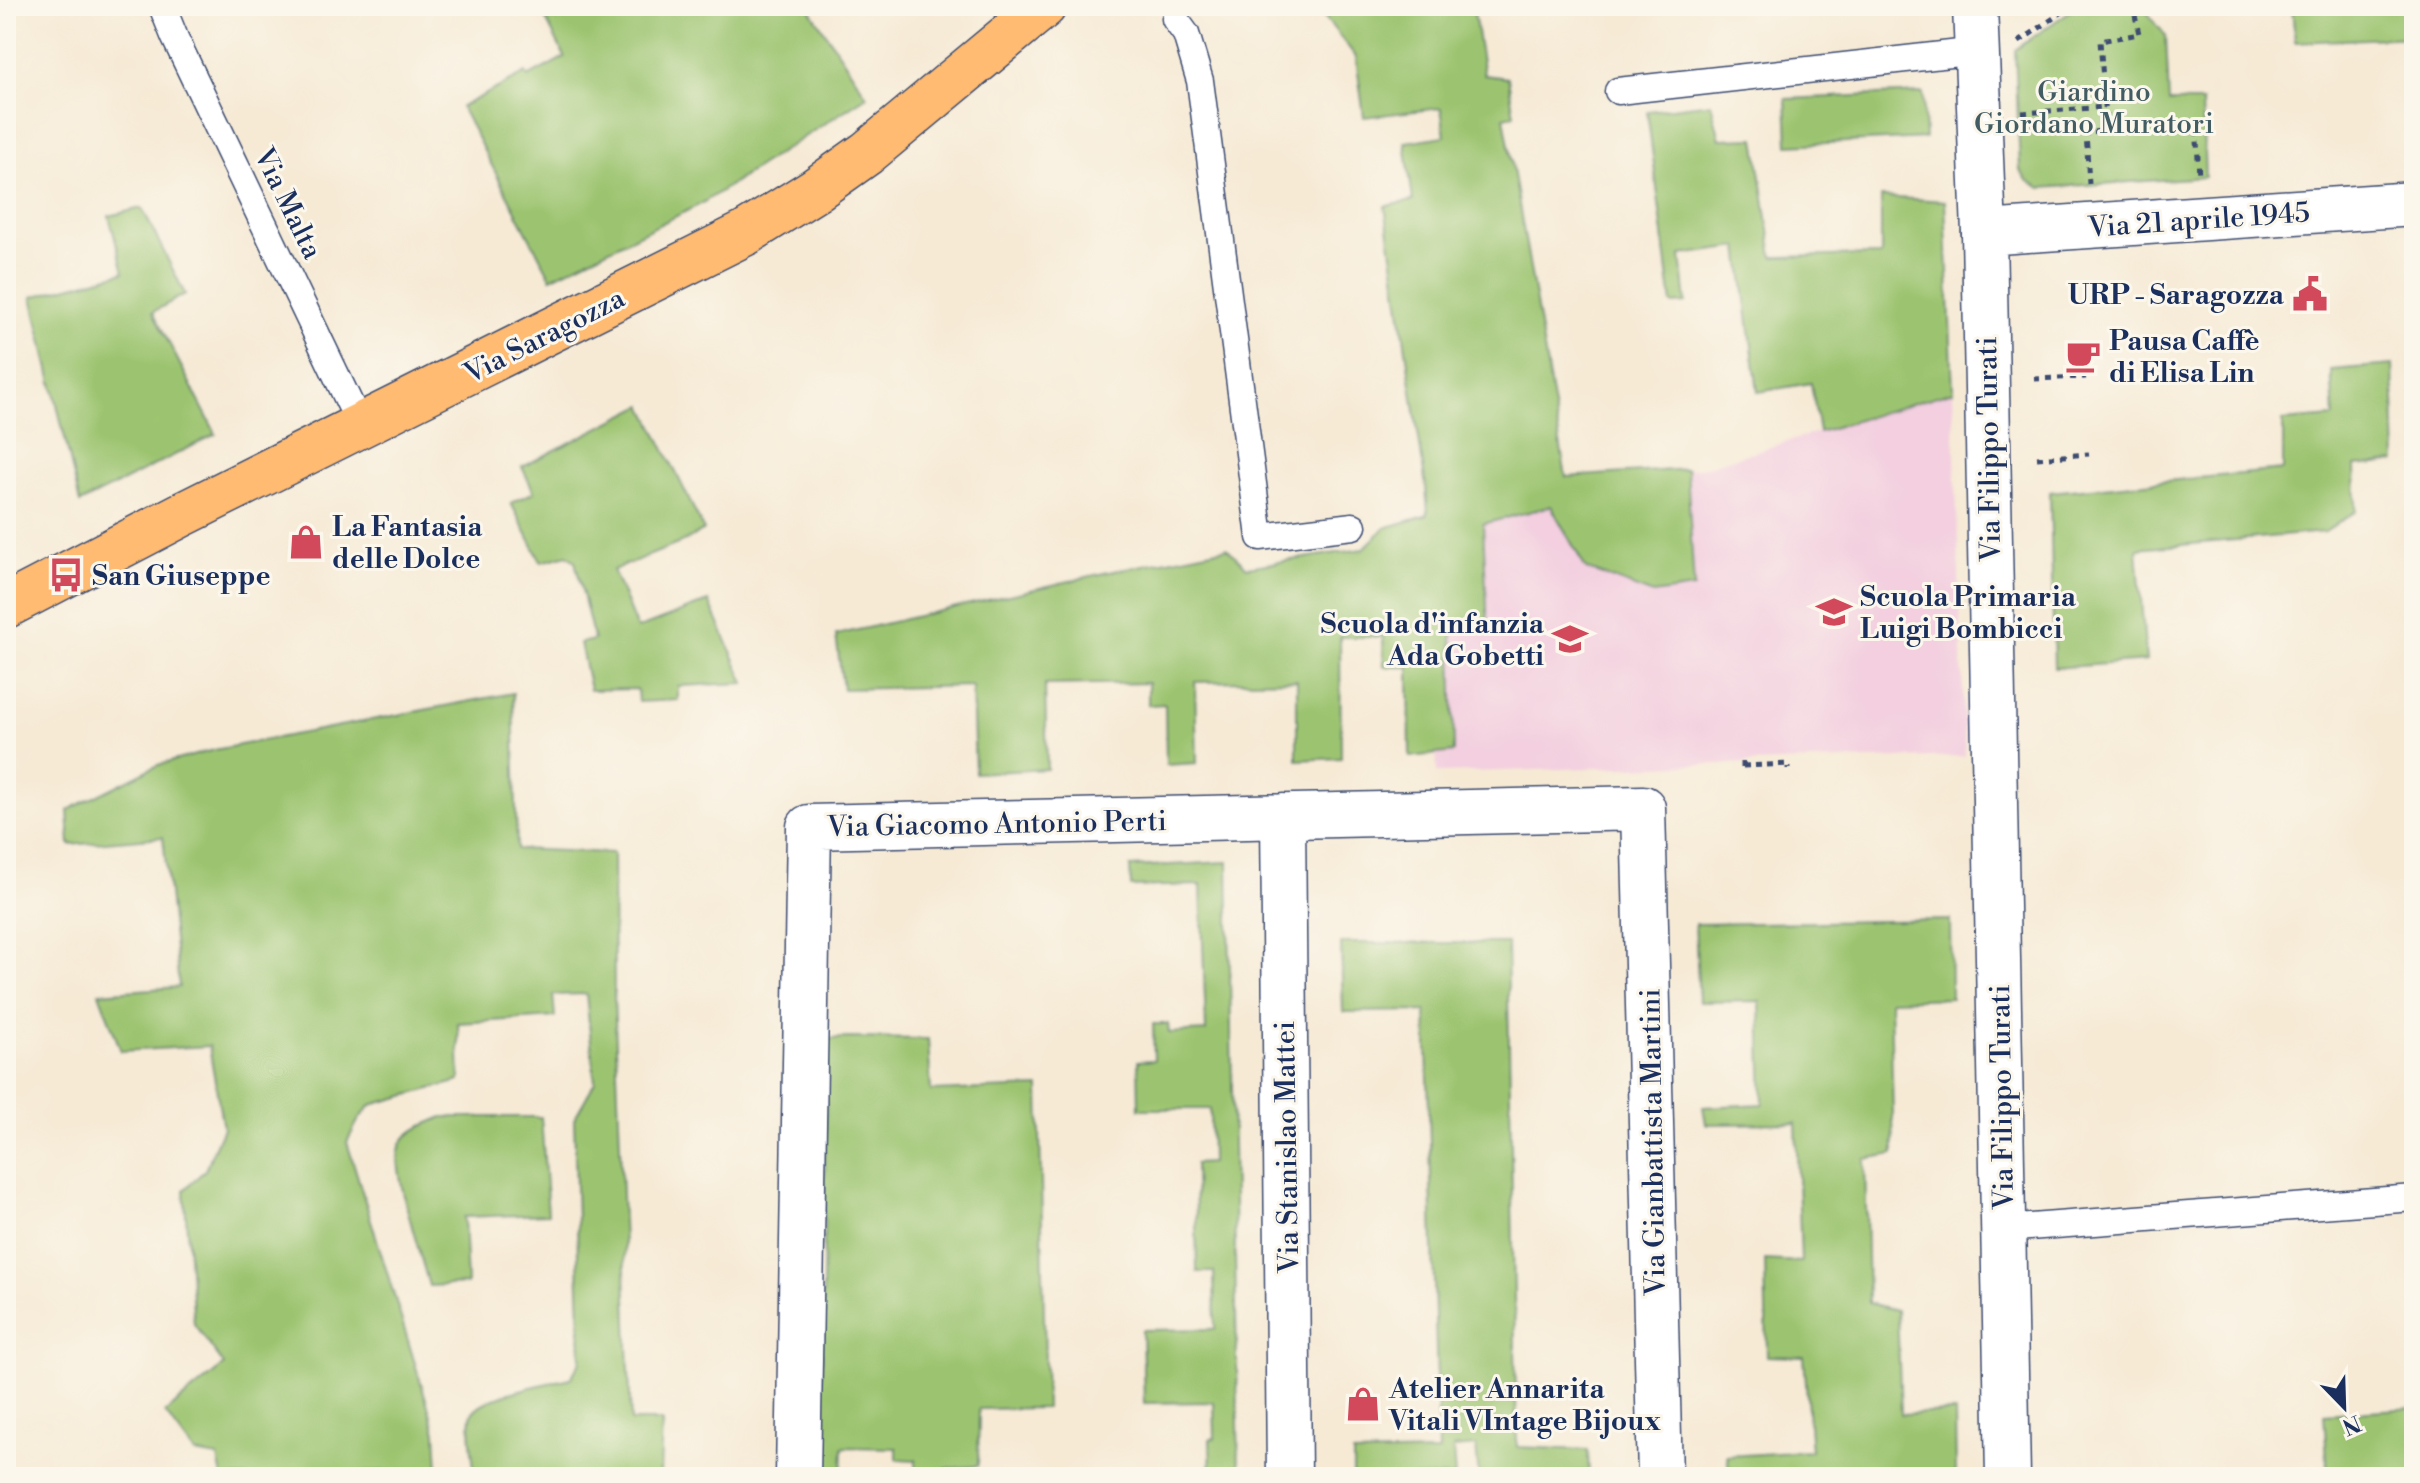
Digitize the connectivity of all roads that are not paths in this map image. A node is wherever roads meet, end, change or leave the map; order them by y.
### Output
1 (162, 6) edge
2 (1044, 6) edge
3 (1975, 6) edge
4 (1175, 19) dead end
5 (1998, 47) junction
6 (1618, 91) dead end
7 (2414, 204) edge
8 (1984, 233) junction
9 (361, 427) junction
10 (1353, 526) dead end
11 (6, 606) edge
12 (1643, 808) joint
13 (1283, 816) junction
14 (2414, 1198) edge
15 (2003, 1229) junction
16 (798, 1477) edge
17 (1289, 1477) edge
18 (1660, 1477) edge
19 (2008, 1477) edge

1 - 9 lane, Via Malta
2 - 9 main road, Via Saragozza
3 - 5 street, Via Filippo Turati
4 - 10 lane
5 - 6 lane
5 - 8 street, Via Filippo Turati
7 - 8 street, Via 21 aprile 1945
8 - 15 street, Via Filippo Turati
9 - 11 main road, Via Saragozza
12 - 13 street, Via Giacomo Antonio Perti
12 - 18 street, Via Gianbattista Martini
13 - 16 street, Via Giacomo Antonio Perti
13 - 17 street, Via Stanislao Mattei
14 - 15 lane, Via Filippo Turati
15 - 19 street, Via Filippo Turati

